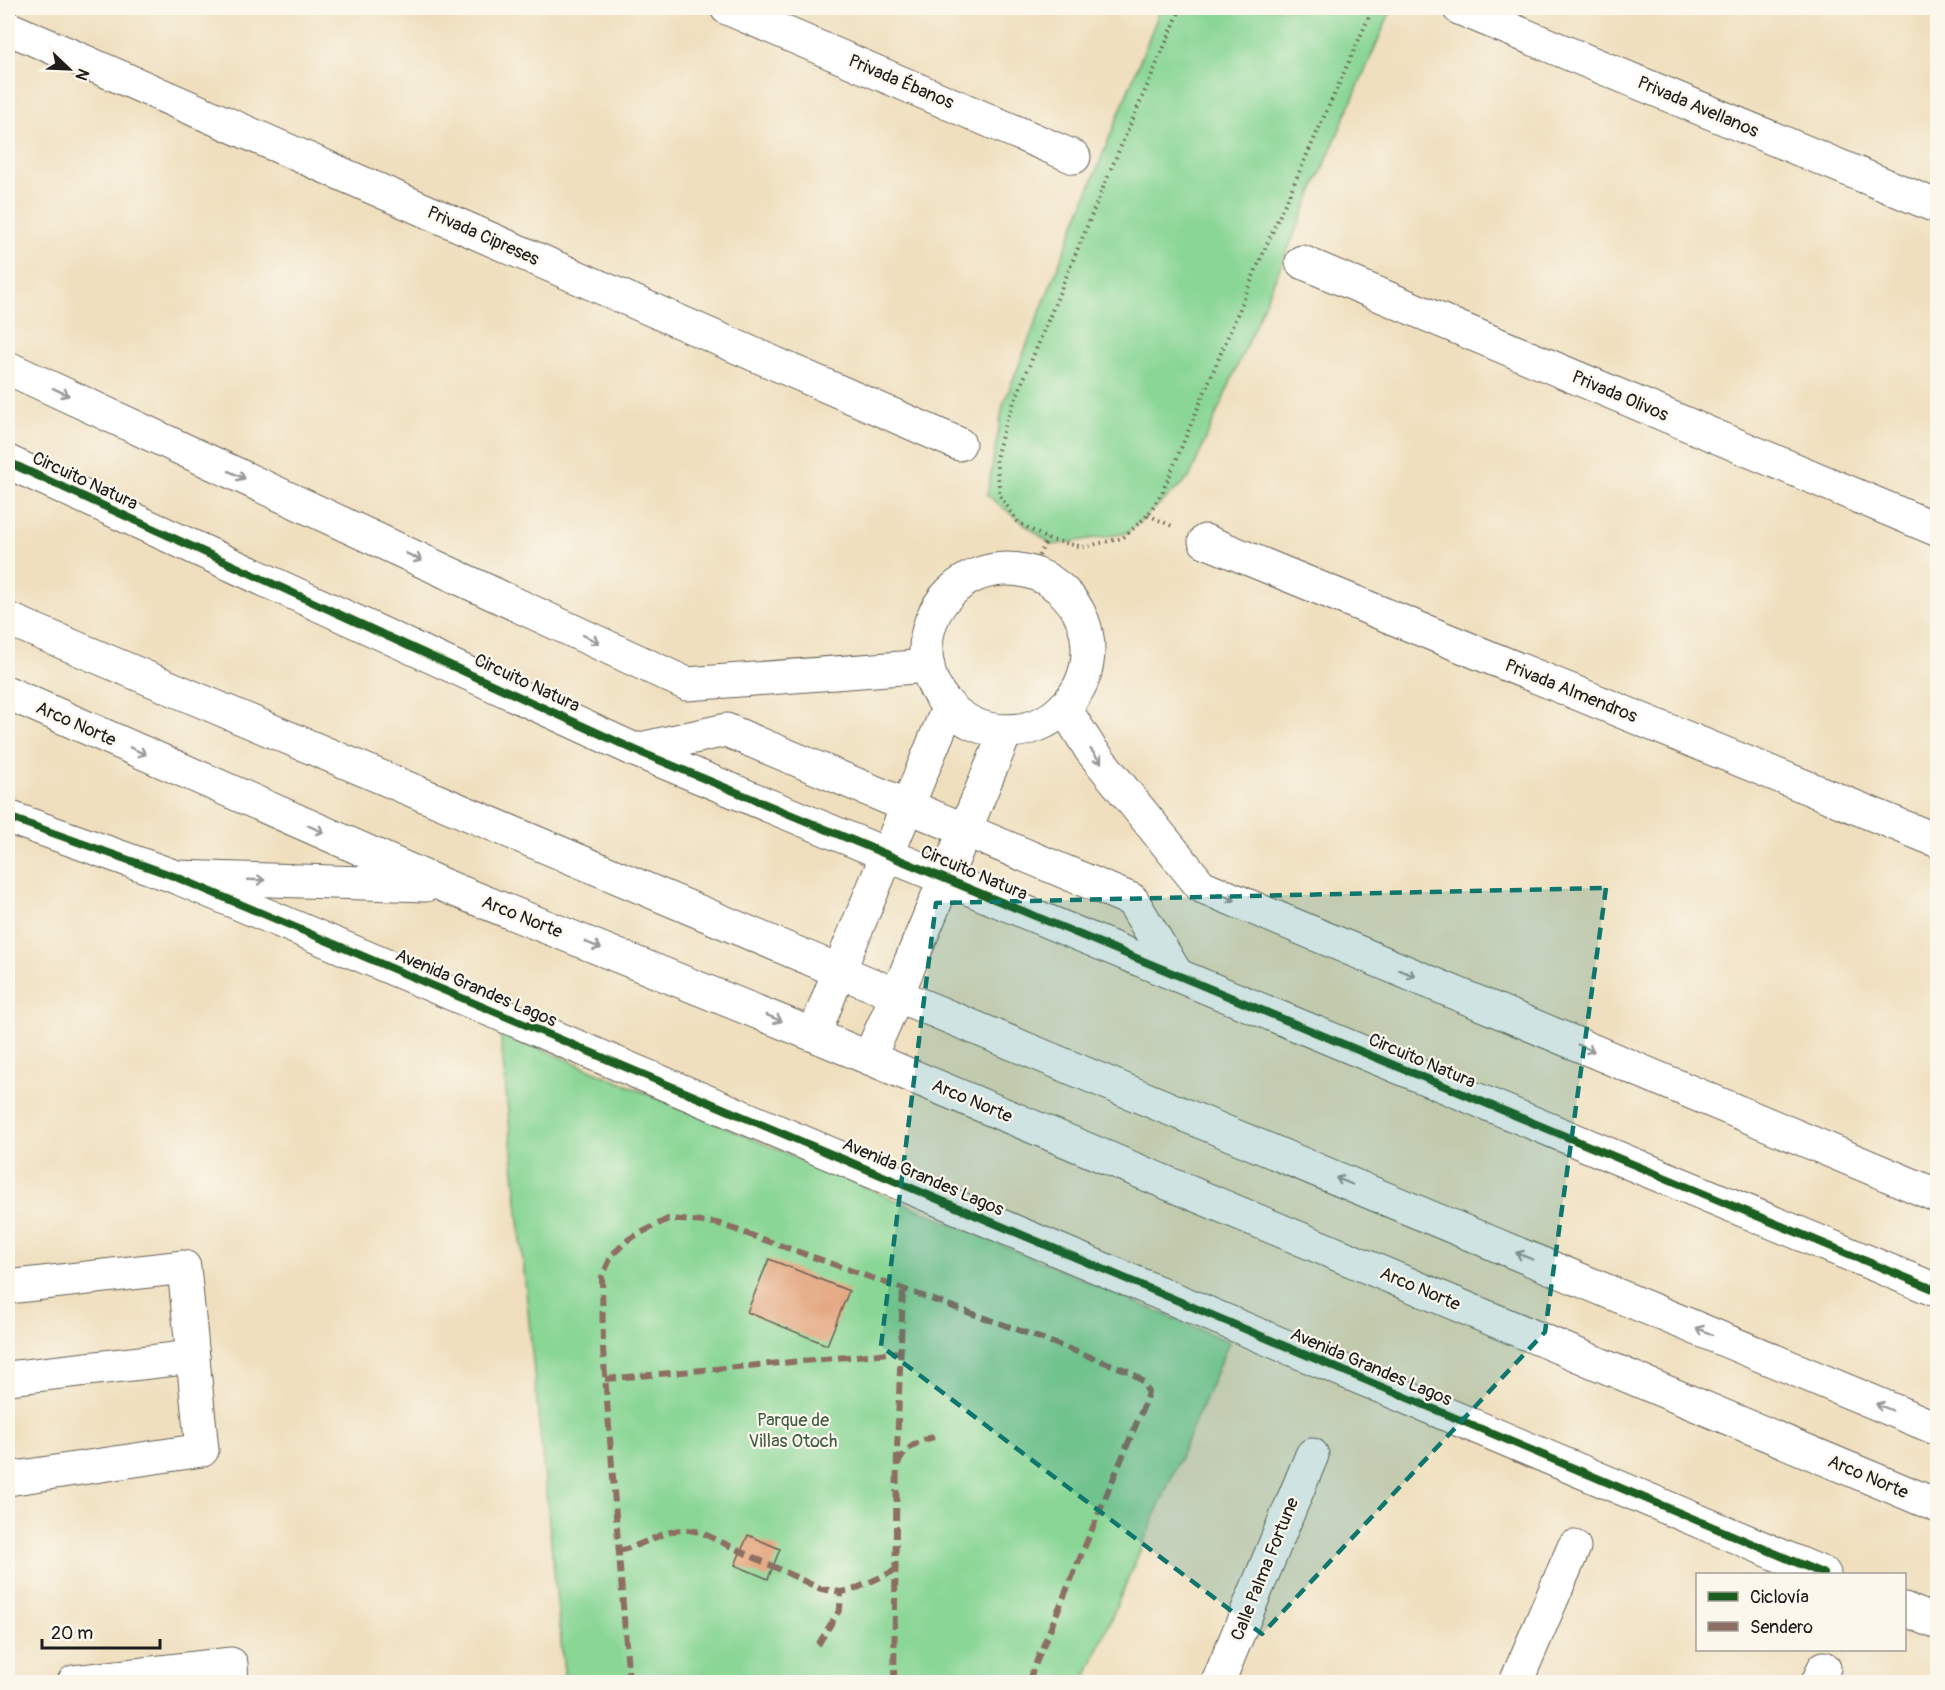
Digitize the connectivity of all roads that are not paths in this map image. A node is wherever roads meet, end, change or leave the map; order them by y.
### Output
1 (727, 8) edge
2 (1459, 8) edge
3 (8, 28) edge
4 (1074, 157) dead end
5 (1938, 207) edge
6 (1302, 262) dead end
7 (8, 368) edge
8 (959, 444) dead end
9 (8, 462) edge
10 (1938, 530) edge
11 (1205, 541) dead end
12 (8, 619) edge
13 (928, 666) junction
14 (8, 693) edge
15 (949, 706) junction
16 (1064, 708) junction
17 (1006, 731) junction
18 (635, 750) junction
19 (907, 806) junction
20 (8, 817) edge
21 (965, 830) junction
22 (1938, 842) edge
23 (888, 854) junction
24 (176, 877) junction
25 (946, 878) junction
26 (445, 886) junction
27 (839, 971) junction
28 (1178, 975) junction
29 (897, 995) junction
30 (814, 1035) junction
31 (869, 1058) junction
32 (1938, 1196) edge
33 (8, 1287) edge
34 (1938, 1291) edge
35 (193, 1356) junction
36 (8, 1378) edge
37 (1938, 1429) edge
38 (1312, 1455) dead end
39 (8, 1479) edge
40 (1938, 1506) edge
41 (1574, 1547) dead end
42 (1819, 1573) edge
43 (1906, 1609) edge
44 (1938, 1623) edge
45 (74, 1683) edge
46 (232, 1683) edge
47 (1218, 1683) edge
48 (1516, 1683) edge

1 - 4 street, Privada Ébanos
2 - 5 street, Privada Avellanos
3 - 8 street, Privada Cipreses
6 - 10 street, Privada Olivos
7 -> 13 street
9 - 18 street, Circuito Natura
11 - 22 street, Privada Almendros
12 - 27 street
13 - 15 street
13 - 16 street
14 -> 26 street, Arco Norte
15 - 17 street
15 - 19 street
16 - 17 street
16 -> 32 street
17 - 21 street
18 - 19 street
18 - 23 street, Circuito Natura
19 - 21 street
19 - 23 street
20 - 24 street, Avenida Grandes Lagos
21 - 25 street
21 - 28 street
23 - 25 street, Circuito Natura
23 - 27 street
24 -> 26 street
24 - 42 street, Avenida Grandes Lagos
25 - 28 street, Circuito Natura
25 - 29 street
26 -> 30 street, Arco Norte
27 - 29 street
27 - 30 street
28 - 34 street, Circuito Natura
29 - 31 street
37 -> 29 street
30 - 31 street, Arco Norte
31 - 40 street, Arco Norte
33 - 35 street
35 - 36 street
35 - 39 street
38 - 47 street, Calle Palma Fortune
41 - 48 street
43 - 44 street
45 - 46 street

